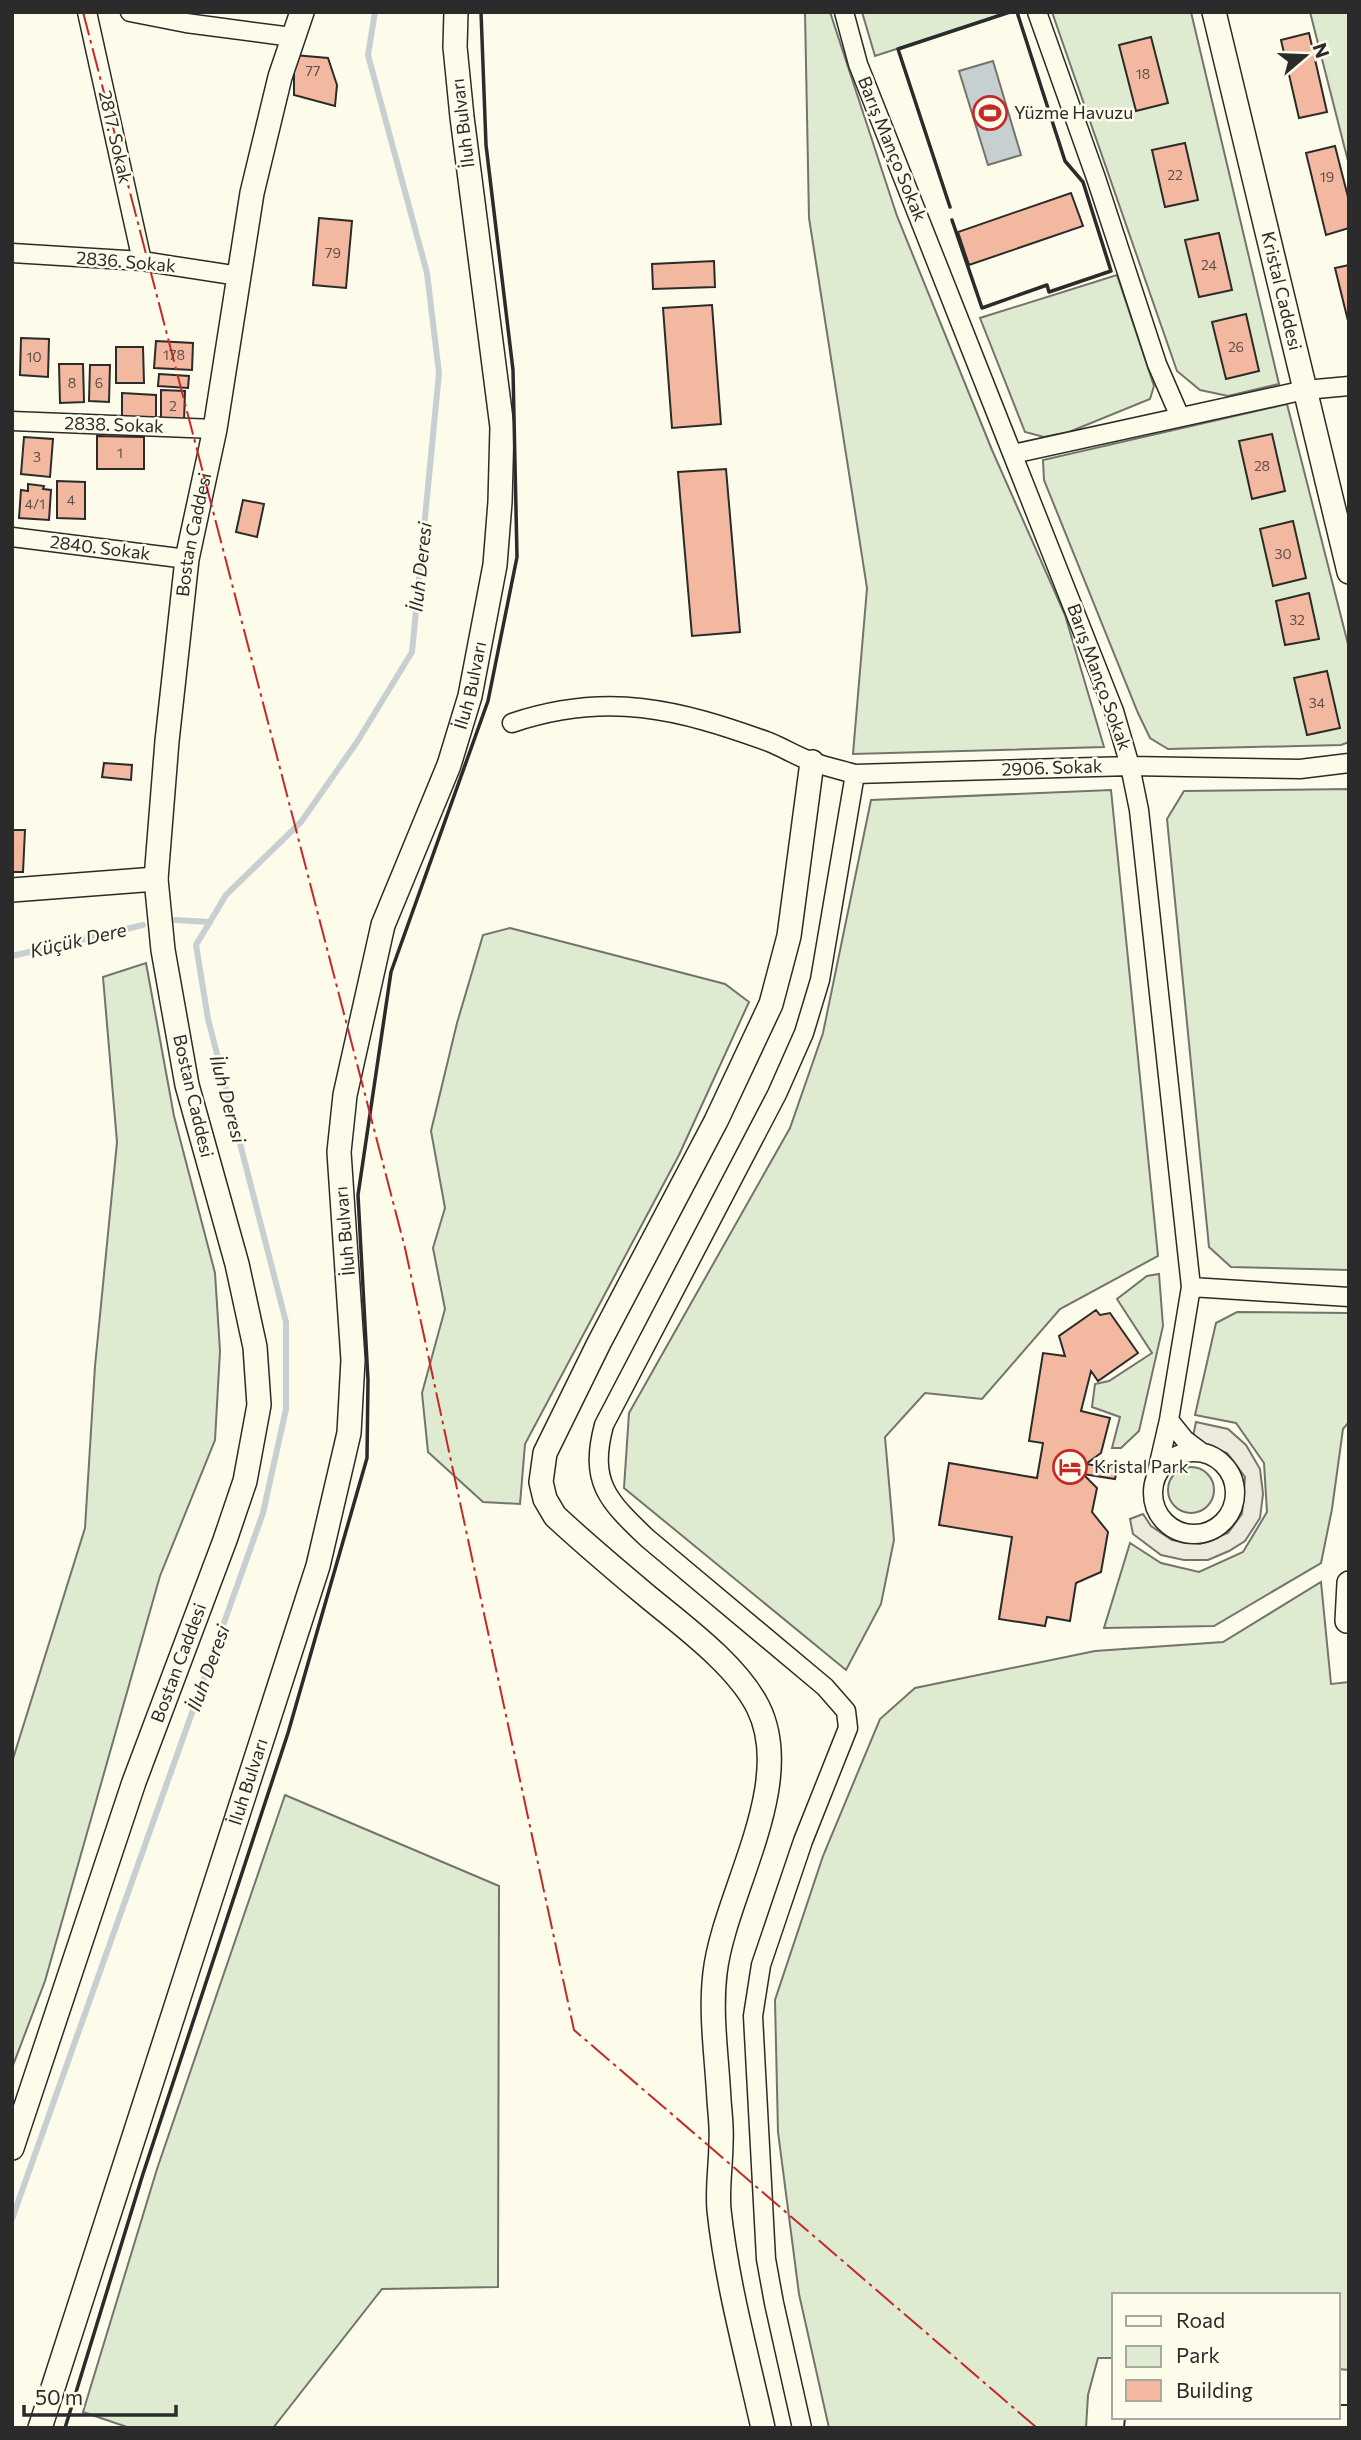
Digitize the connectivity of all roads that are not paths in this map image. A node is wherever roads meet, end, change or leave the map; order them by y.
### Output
1 (87, 12) edge
2 (130, 12) edge
3 (302, 12) edge
4 (456, 12) edge
5 (844, 12) edge
6 (1037, 12) edge
7 (1214, 12) edge
8 (292, 37) junction
9 (12, 253) edge
10 (142, 261) junction
11 (239, 276) junction
12 (1349, 386) edge
13 (1305, 390) junction
14 (1180, 417) junction
15 (12, 421) edge
16 (215, 429) junction
17 (1013, 454) junction
18 (12, 537) edge
19 (187, 559) junction
20 (1349, 572) edge
21 (512, 723) dead end
22 (812, 762) junction
23 (1349, 763) edge
24 (1130, 766) junction
25 (855, 774) junction
26 (156, 879) junction
27 (12, 890) edge
28 (1191, 1287) junction
29 (1349, 1297) edge
30 (1169, 1420) junction
31 (1201, 1452) junction
32 (1156, 1476) junction
33 (1349, 1583) edge
34 (1347, 1621) edge
35 (12, 2148) edge
36 (40, 2428) edge
37 (763, 2428) edge
38 (802, 2428) edge

1 - 10 street, 2817. Sokak
2 - 8 street
3 - 8 street, Bostan Caddesi
4 - 36 street, İluh Bulvarı
5 - 17 street, Barış Manço Sokak
6 - 14 street
7 - 13 street, Kristal Caddesi
8 - 11 street, Bostan Caddesi
9 - 10 street, 2836. Sokak
10 - 11 street, 2836. Sokak
11 - 16 street, Bostan Caddesi
12 - 13 street
13 - 14 street
13 - 20 street, Kristal Caddesi
14 - 17 street
15 - 16 street, 2838. Sokak
16 - 19 street, Bostan Caddesi
17 - 24 street, Barış Manço Sokak
18 - 19 street, 2840. Sokak
19 - 26 street, Bostan Caddesi
21 - 22 street, 2906. Sokak
22 - 25 street, 2906. Sokak
22 - 37 street
23 - 24 street, 2906. Sokak
24 - 25 street, 2906. Sokak
24 - 28 street, Barış Manço Sokak
25 - 38 street
26 - 27 street
26 - 35 street, Bostan Caddesi
28 - 29 street
28 - 30 street, Barış Manço Sokak
30 - 31 street
30 - 32 street, Barış Manço Sokak
31 - 32 street
31 - 32 street
33 - 34 street

